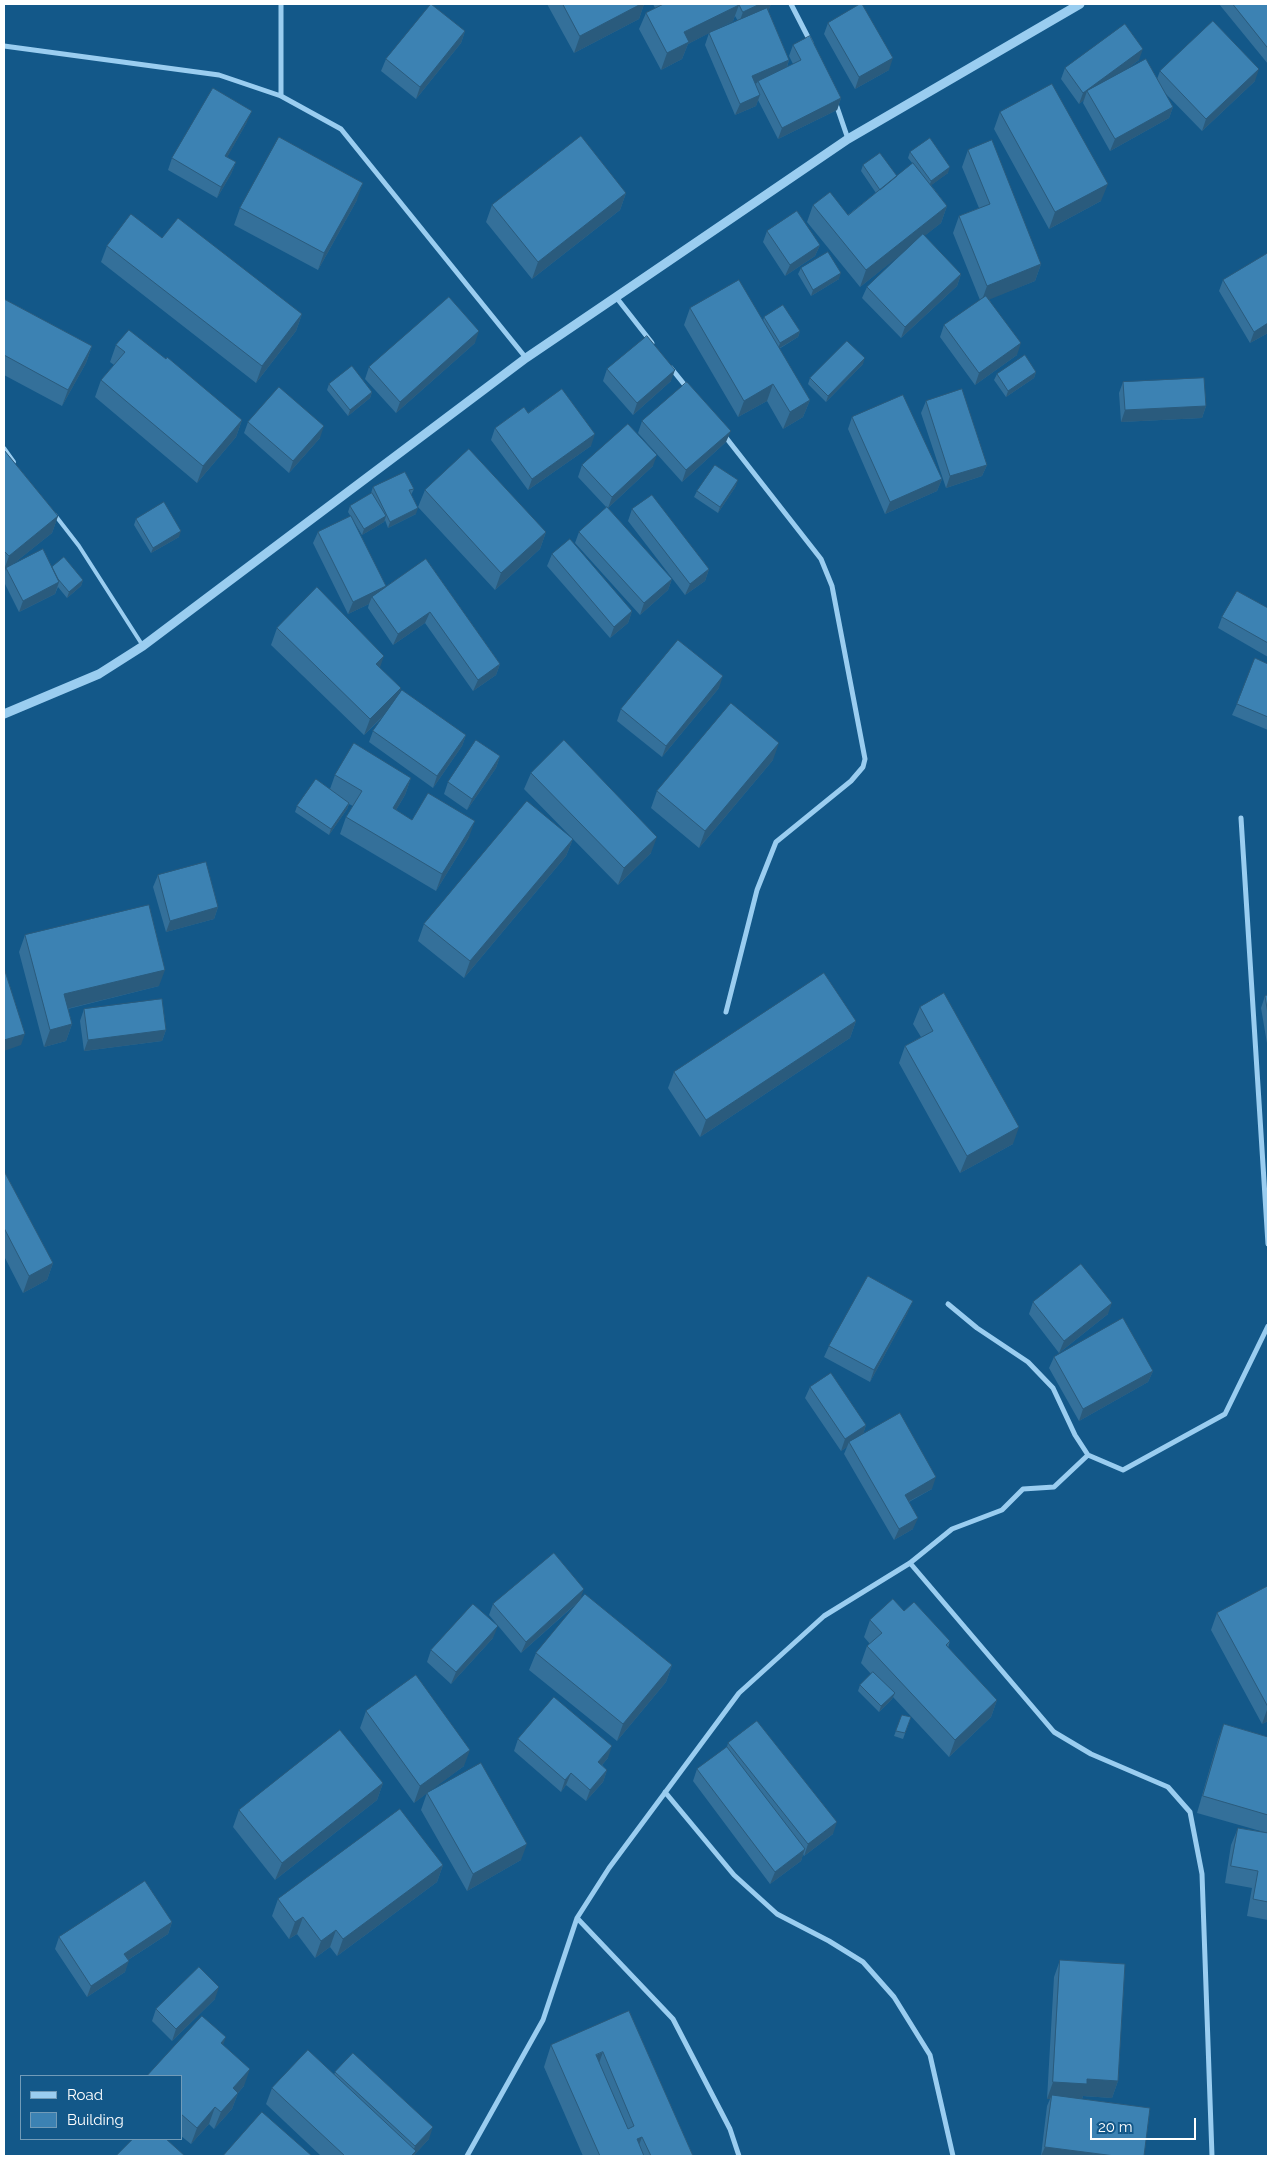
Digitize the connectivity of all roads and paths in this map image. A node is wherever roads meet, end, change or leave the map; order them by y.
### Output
1 (281, 4) edge
2 (791, 4) edge
3 (1080, 4) edge
4 (4, 46) edge
5 (815, 51) edge
6 (832, 94) edge
7 (282, 96) junction
8 (848, 139) junction
9 (616, 297) junction
10 (658, 351) edge
11 (526, 358) junction
12 (664, 358) edge
13 (694, 397) edge
14 (718, 428) edge
15 (4, 448) edge
16 (16, 465) edge
17 (50, 509) edge
18 (143, 646) junction
19 (4, 714) edge
20 (1241, 818) dead end
21 (726, 1012) dead end
22 (1268, 1244) edge
23 (948, 1304) dead end
24 (1268, 1326) edge
25 (1088, 1455) junction
26 (910, 1563) junction
27 (665, 1792) junction
28 (577, 1918) junction
29 (467, 2156) edge
30 (739, 2156) edge
31 (953, 2156) edge
32 (1212, 2156) edge

1 - 7 street
2 - 5 street
3 - 8 street
4 - 7 street
6 - 8 street
7 - 11 street
8 - 9 street
9 - 10 street
9 - 11 street
11 - 18 street
12 - 13 street
14 - 21 street
15 - 16 lane
17 - 18 lane
18 - 19 street
20 - 22 street
23 - 25 street
24 - 25 street
25 - 26 street
26 - 27 street
26 - 32 street
27 - 28 street
27 - 31 street
28 - 29 street
28 - 30 street

